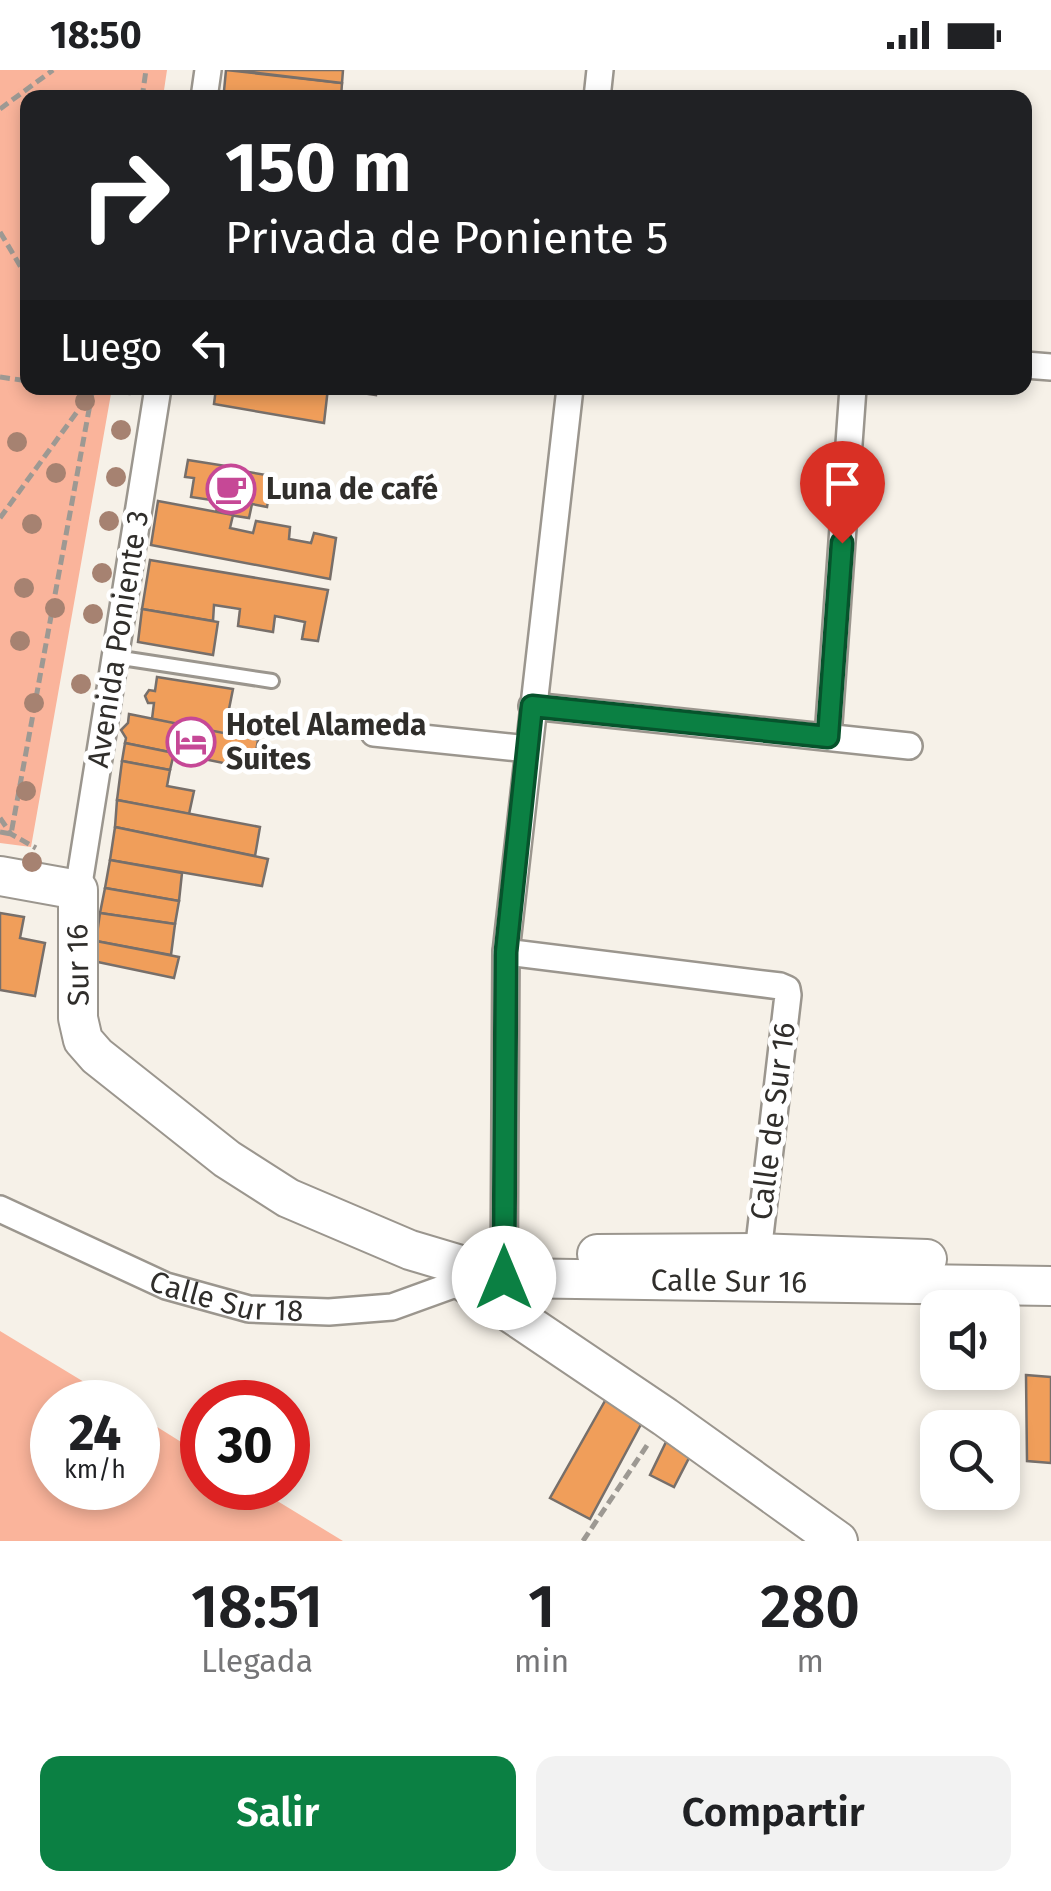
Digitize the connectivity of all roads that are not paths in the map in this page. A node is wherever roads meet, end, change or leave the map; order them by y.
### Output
1 (156, 395) edge
2 (569, 395) edge
3 (852, 395) edge
4 (115, 657) junction
5 (272, 681) dead end
6 (532, 706) junction
7 (374, 733) dead end
8 (828, 737) junction
9 (909, 746) dead end
10 (528, 749) junction
11 (80, 874) junction
12 (0, 876) edge
13 (506, 952) junction
14 (83, 1040) joint
15 (0, 1209) edge
16 (410, 1250) junction
17 (758, 1253) junction
18 (1051, 1263) edge
19 (504, 1267) junction
20 (464, 1281) junction
21 (1051, 1286) edge
22 (838, 1541) edge

1 - 4 street, Avenida Poniente 3
2 - 6 street
3 - 8 street
4 - 5 lane
4 - 11 street, Avenida Poniente 3
6 - 8 street
6 - 10 street
7 - 10 street
8 - 9 street
10 - 13 street
11 - 12 main road
11 - 14 main road, Sur 16
13 - 17 street, Calle de Sur 16
13 - 19 street
14 - 16 main road, Calle Sur 16
15 - 20 street, Calle Sur 18
16 - 19 main road, Calle Sur 16
16 - 20 main road
17 - 18 main road, Calle Sur 16
17 - 19 main road, Calle Sur 16
19 - 21 main road, Calle Sur 16
20 - 22 main road

